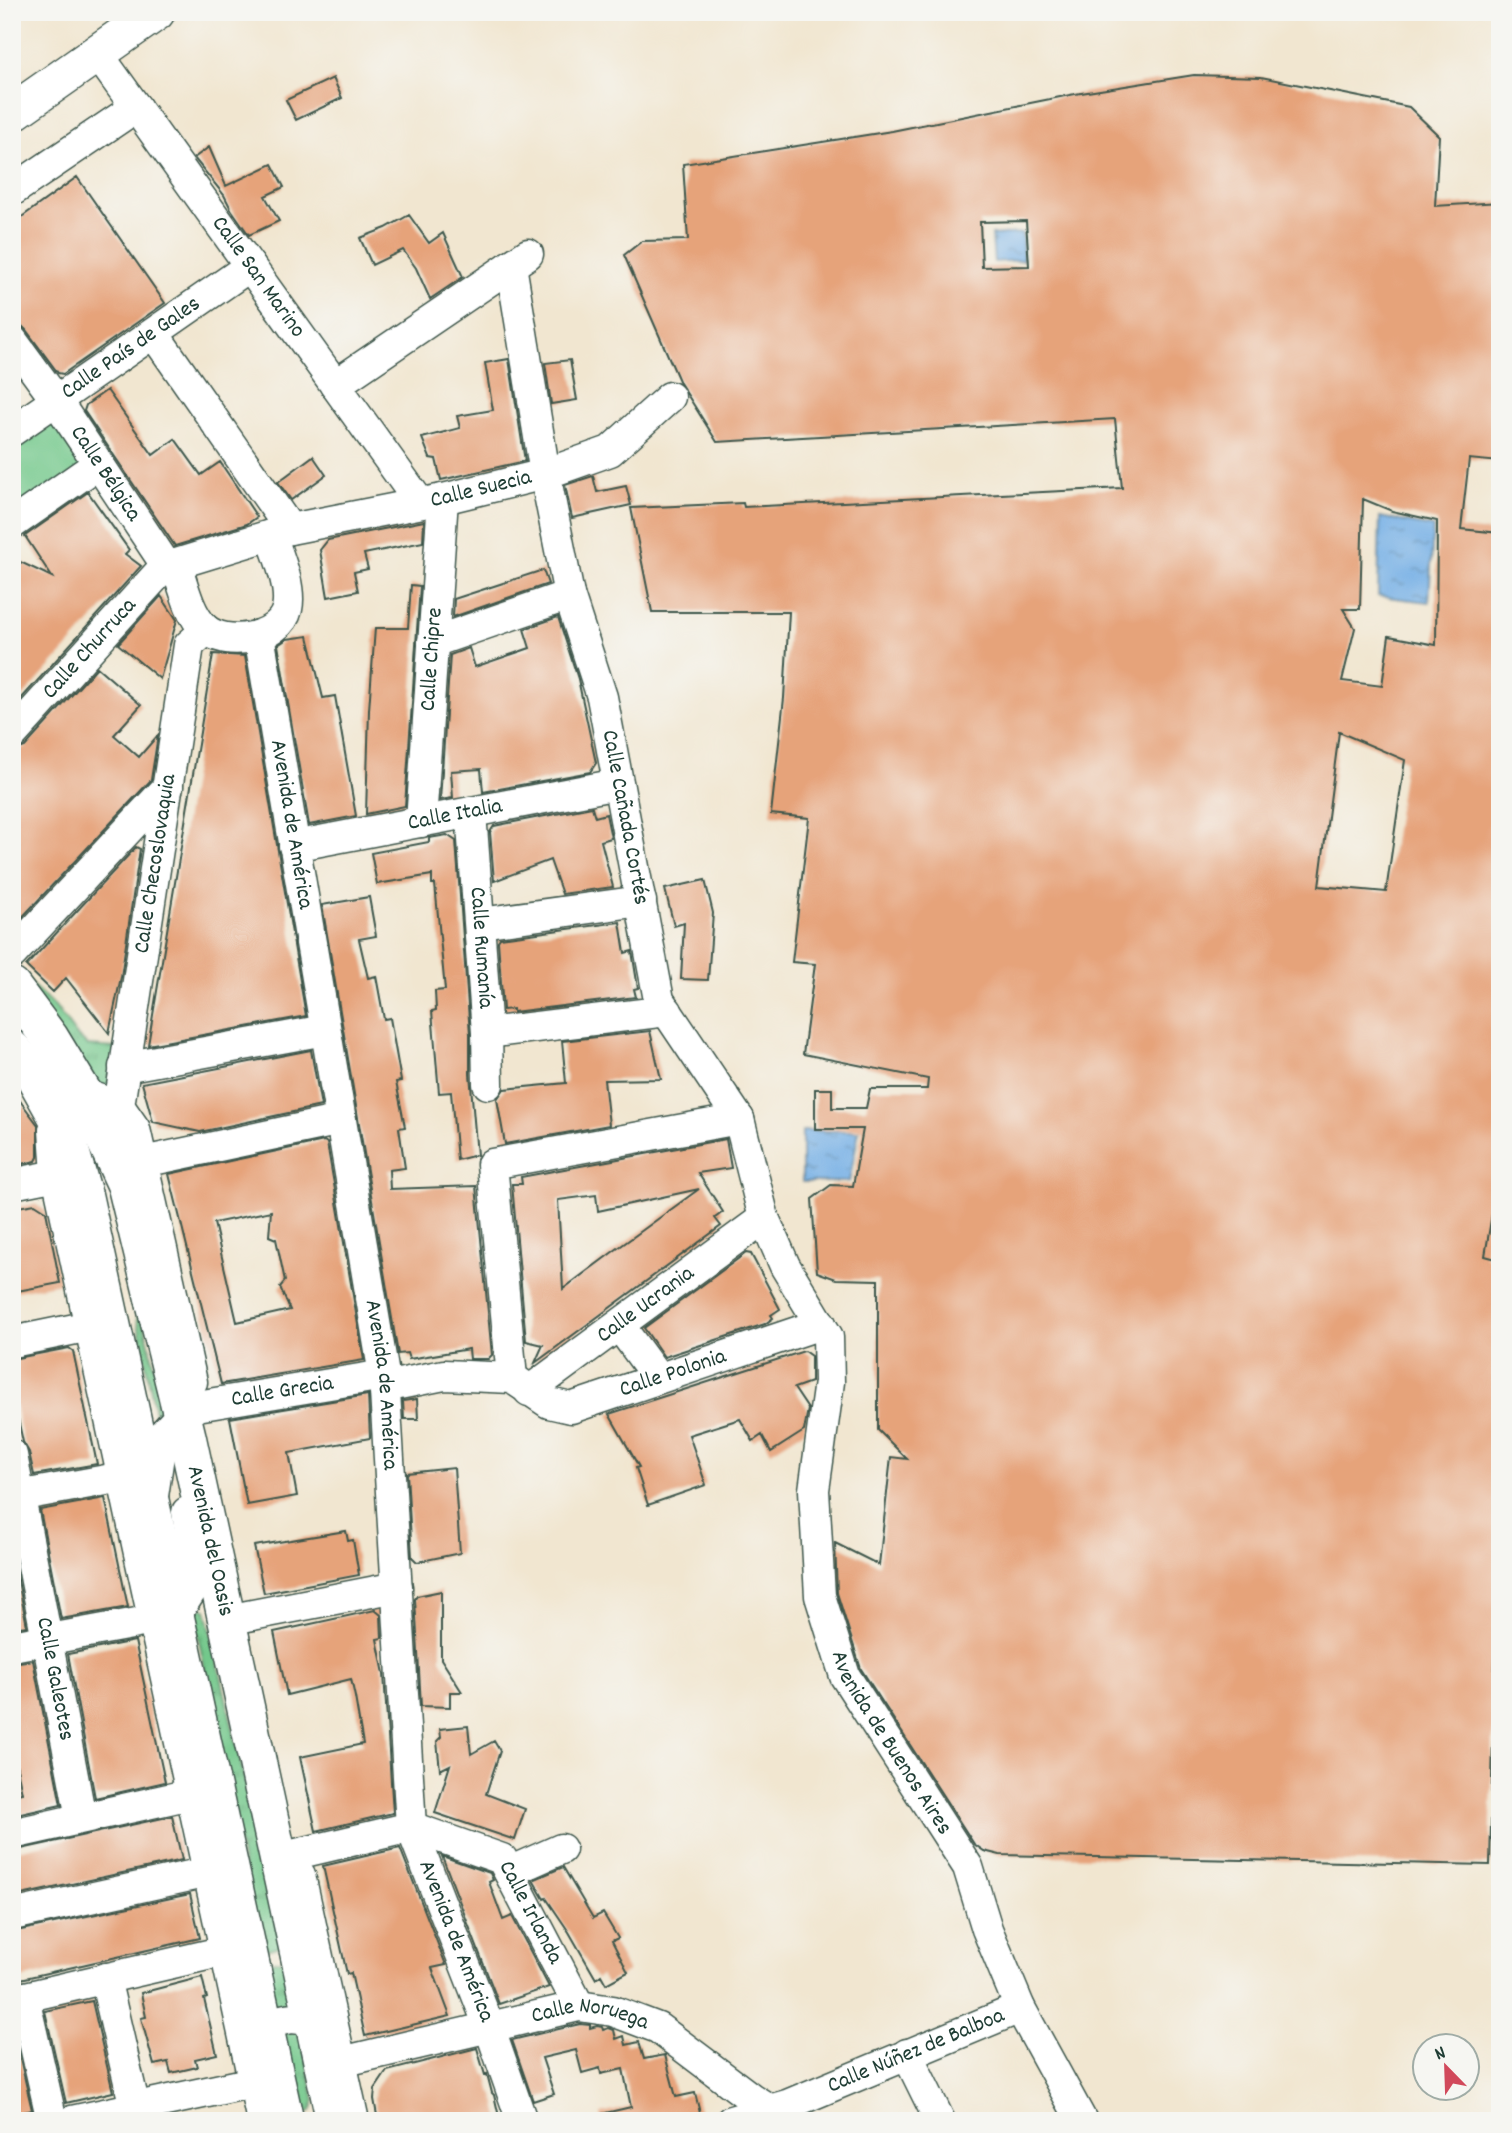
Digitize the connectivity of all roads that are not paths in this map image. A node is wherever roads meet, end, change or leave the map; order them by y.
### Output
1 (156, 12) edge
2 (97, 53) junction
3 (136, 107) junction
4 (12, 113) edge
5 (12, 191) edge
6 (250, 266) junction
7 (154, 334) junction
8 (12, 340) edge
9 (335, 385) junction
10 (670, 397) dead end
11 (56, 400) junction
12 (12, 431) edge
13 (98, 464) junction
14 (545, 474) junction
15 (432, 501) junction
16 (12, 524) edge
17 (281, 532) junction
18 (171, 565) junction
19 (569, 595) junction
20 (206, 630) junction
21 (259, 635) junction
22 (433, 642) junction
23 (12, 735) edge
24 (618, 784) junction
25 (167, 787) junction
26 (471, 812) junction
27 (421, 822) junction
28 (294, 846) junction
29 (640, 901) junction
30 (480, 923) junction
31 (12, 954) edge
32 (12, 987) edge
33 (667, 1011) junction
34 (325, 1030) junction
35 (487, 1033) junction
36 (12, 1049) edge
37 (124, 1067) junction
38 (488, 1084) dead end
39 (68, 1102) junction
40 (119, 1106) junction
41 (740, 1119) junction
42 (341, 1120) junction
43 (135, 1173) junction
44 (57, 1175) junction
45 (12, 1184) edge
46 (764, 1218) junction
47 (619, 1325) junction
48 (90, 1326) junction
49 (824, 1330) junction
50 (12, 1342) edge
51 (657, 1377) junction
52 (384, 1381) junction
53 (520, 1384) junction
54 (189, 1410) junction
55 (12, 1455) edge
56 (123, 1477) junction
57 (197, 1483) junction
58 (16, 1496) edge
59 (151, 1506) junction
60 (23, 1568) edge
61 (397, 1587) junction
62 (164, 1618) junction
63 (235, 1619) junction
64 (47, 1640) junction
65 (12, 1646) edge
66 (191, 1794) junction
67 (81, 1818) junction
68 (411, 1828) junction
69 (12, 1834) edge
70 (561, 1849) dead end
71 (296, 1854) junction
72 (208, 1872) junction
73 (509, 1872) junction
74 (12, 1914) edge
75 (225, 1951) junction
76 (105, 1978) junction
77 (18, 1999) edge
78 (579, 2006) junction
79 (1020, 2008) junction
80 (489, 2026) junction
81 (255, 2035) junction
82 (330, 2039) junction
83 (907, 2054) junction
84 (268, 2110) edge
85 (785, 2112) edge
86 (136, 2114) edge
87 (337, 2115) edge
88 (52, 2121) edge
89 (72, 2121) edge
90 (522, 2121) edge
91 (731, 2121) edge
92 (940, 2121) edge
93 (1082, 2121) edge

1 - 2 main road
2 - 3 street, Calle San Marino
2 - 4 main road
3 - 5 street
3 - 6 street, Calle San Marino
6 - 7 street, Calle País de Gales
6 - 9 street, Calle San Marino
7 - 11 street, Calle País de Gales
7 - 17 street
8 - 11 street, Calle Bélgica
9 - 14 street, Calle Cañada Cortés
9 - 15 street, Calle San Marino
10 - 14 street, Calle Suecia
11 - 12 street, Calle País de Gales
11 - 13 street, Calle Bélgica
13 - 16 street
13 - 18 street, Calle Bélgica
14 - 15 street, Calle Suecia
14 - 19 street, Calle Cañada Cortés
15 - 17 street, Calle Suecia
15 - 22 street, Calle Chipre
17 - 18 street, Calle Suecia
17 - 21 street
18 - 20 street, Calle Bélgica
18 - 23 street, Calle Churruca
19 - 22 street
19 - 24 street, Calle Cañada Cortés
20 - 21 street
20 - 25 street, Calle Checoslovaquia
21 - 28 street, Avenida de América
22 - 27 street, Calle Chipre
24 - 26 street, Calle Italia
24 - 29 street, Calle Cañada Cortés
25 - 31 street
25 - 37 street, Calle Checoslovaquia
26 - 27 street, Calle Italia
26 - 30 street, Calle Rumanía
27 - 28 street, Calle Italia
28 - 34 street, Avenida de América
29 - 30 street
29 - 33 street, Calle Cañada Cortés
30 - 35 street, Calle Rumanía
32 - 39 main road, Avenida del Oasis
33 - 35 street
33 - 41 street, Calle Cañada Cortés
34 - 37 street
34 - 42 street, Avenida de América
35 - 38 street, Calle Rumanía
36 - 39 main road, Avenida del Oasis
37 - 40 street, Calle Checoslovaquia
39 - 40 street
39 - 43 main road, Avenida del Oasis
39 - 44 street, Avenida del Oasis
39 - 59 main road, Avenida del Oasis
40 - 43 street
41 - 46 street, Calle Cañada Cortés
41 - 53 street
42 - 43 street
42 - 52 street, Avenida de América
43 - 54 main road, Avenida del Oasis
44 - 45 street
44 - 48 street, Avenida del Oasis
46 - 47 street, Calle Ucrania
46 - 49 street, Calle Cañada Cortés
47 - 51 street
47 - 53 street, Calle Ucrania
48 - 50 street
48 - 56 street, Avenida del Oasis
49 - 51 street, Calle Polonia
49 - 79 street, Avenida de Buenos Aires
51 - 53 street, Calle Polonia
52 - 53 street, Calle Grecia
52 - 54 street, Calle Grecia
52 - 61 street, Avenida de América
54 - 57 main road, Avenida del Oasis
54 - 59 street
54 - 63 street, Avenida del Oasis
55 - 58 street, Calle Galeotes
56 - 58 street
56 - 62 street, Avenida del Oasis
57 - 62 street
57 - 63 main road, Avenida del Oasis
58 - 60 street, Calle Galeotes
59 - 62 main road, Avenida del Oasis
60 - 64 street, Calle Galeotes
61 - 63 street
61 - 68 street, Avenida de América
62 - 64 street
62 - 66 street, Avenida del Oasis
62 - 81 main road, Avenida del Oasis
63 - 71 street, Avenida del Oasis
63 - 82 main road, Avenida del Oasis
64 - 65 street
64 - 67 street, Calle Galeotes
66 - 67 street
66 - 72 street, Avenida del Oasis
67 - 69 street
68 - 71 street
68 - 73 street, Calle Irlanda
68 - 80 street, Avenida de América
70 - 73 street
71 - 82 street, Avenida del Oasis
72 - 74 street
72 - 75 street, Avenida del Oasis
73 - 78 street, Calle Irlanda
75 - 76 street
75 - 81 street, Avenida del Oasis
76 - 77 street
76 - 86 street
77 - 88 street
78 - 80 street, Calle Noruega
78 - 85 street, Calle Noruega
79 - 83 street, Calle Núñez de Balboa
79 - 93 street, Avenida de Buenos Aires
80 - 82 street, Calle Noruega
80 - 90 street, Avenida de América
81 - 82 street, Calle Noruega
81 - 84 main road, Avenida del Oasis
81 - 84 street, Avenida del Oasis
82 - 87 main road, Avenida del Oasis
82 - 87 street, Avenida del Oasis
83 - 85 street, Calle Núñez de Balboa
83 - 92 street
84 - 86 street
85 - 91 street, Calle Núñez de Balboa
86 - 89 street

